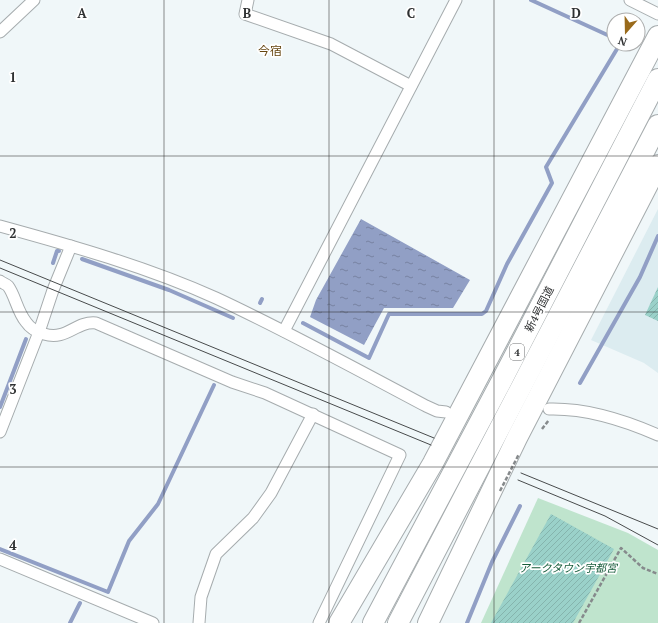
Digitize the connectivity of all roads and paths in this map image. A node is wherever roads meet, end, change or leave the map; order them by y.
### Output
1 (34, 0) edge
2 (248, 0) edge
3 (456, 0) edge
4 (630, 0) edge
5 (658, 14) edge
6 (0, 32) edge
7 (658, 36) edge
8 (658, 79) edge
9 (411, 86) junction
10 (658, 125) edge
11 (658, 165) edge
12 (0, 226) edge
13 (71, 246) junction
14 (0, 281) edge
15 (284, 331) junction
16 (39, 332) junction
17 (549, 409) dead end
18 (446, 412) dead end
19 (313, 414) junction
20 (0, 432) edge
21 (658, 435) edge
22 (519, 454) dead end
23 (500, 491) dead end
24 (0, 559) edge
25 (658, 574) edge
26 (153, 623) edge
27 (199, 623) edge
28 (318, 623) edge
29 (339, 623) edge
30 (373, 623) edge
31 (398, 623) edge
32 (428, 623) edge
33 (579, 623) edge

1 - 6 street
2 - 9 street
3 - 9 street
4 - 5 street
7 - 29 highway
8 - 30 highway, 新4号国道 / 4
9 - 15 street
10 - 31 highway, 新4号国道 / 4
11 - 32 highway
12 - 13 street
13 - 15 street
13 - 16 street
14 - 16 street
15 - 18 street
16 - 19 street
16 - 20 street
17 - 21 street
19 - 27 street
19 - 28 street
22 - 23 path, bridge
24 - 26 street
25 - 33 path

